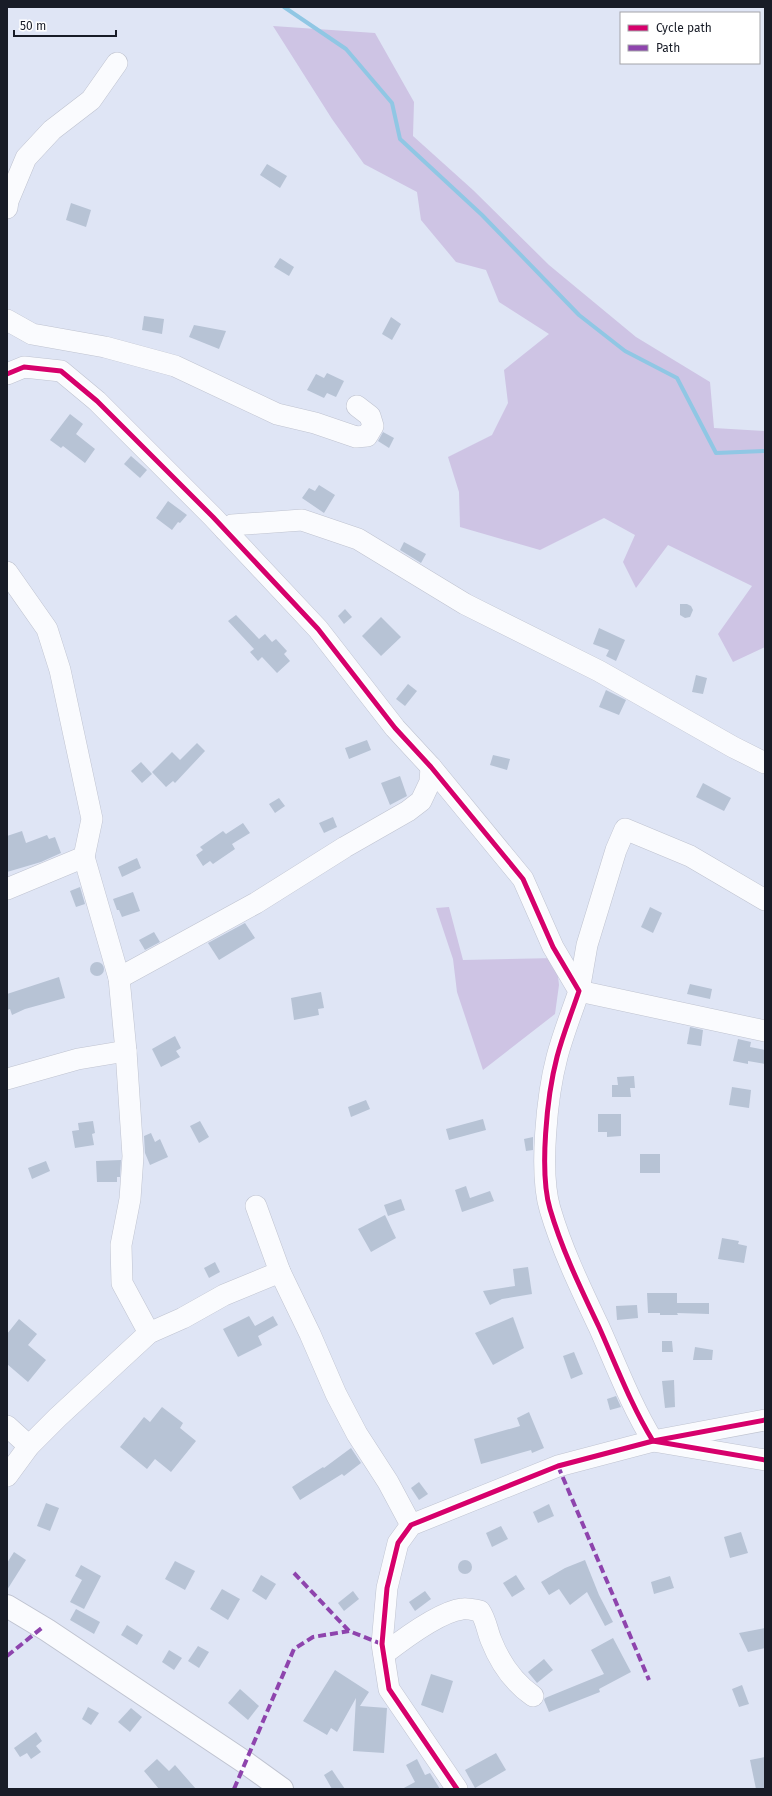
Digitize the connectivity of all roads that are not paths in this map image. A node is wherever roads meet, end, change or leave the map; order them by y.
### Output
1 (117, 63) dead end
2 (7, 208) edge
3 (7, 320) edge
4 (7, 374) edge
5 (357, 406) dead end
6 (225, 530) junction
7 (7, 572) edge
8 (765, 763) edge
9 (431, 767) junction
10 (84, 857) junction
11 (7, 889) edge
12 (765, 900) edge
13 (119, 978) junction
14 (579, 991) junction
15 (765, 1031) edge
16 (126, 1051) junction
17 (7, 1079) edge
18 (256, 1206) dead end
19 (280, 1272) junction
20 (149, 1333) junction
21 (765, 1420) edge
22 (7, 1426) edge
23 (653, 1441) junction
24 (28, 1446) junction
25 (765, 1460) edge
26 (7, 1476) edge
27 (411, 1525) junction
28 (7, 1606) edge
29 (384, 1654) junction
30 (533, 1696) dead end
31 (282, 1789) edge
32 (457, 1789) edge

1 - 2 street
3 - 5 street
4 - 6 street
6 - 8 street
6 - 9 street
7 - 10 street
9 - 13 street
9 - 14 street
10 - 11 street
10 - 13 street
12 - 14 street
13 - 16 street
14 - 15 street
14 - 23 street
16 - 17 street
16 - 20 street
18 - 19 street
19 - 20 street
19 - 27 street
20 - 24 street
21 - 23 street
22 - 24 street
23 - 25 street
23 - 27 street
24 - 26 street
27 - 29 street
28 - 31 main road
29 - 30 street
29 - 32 street

